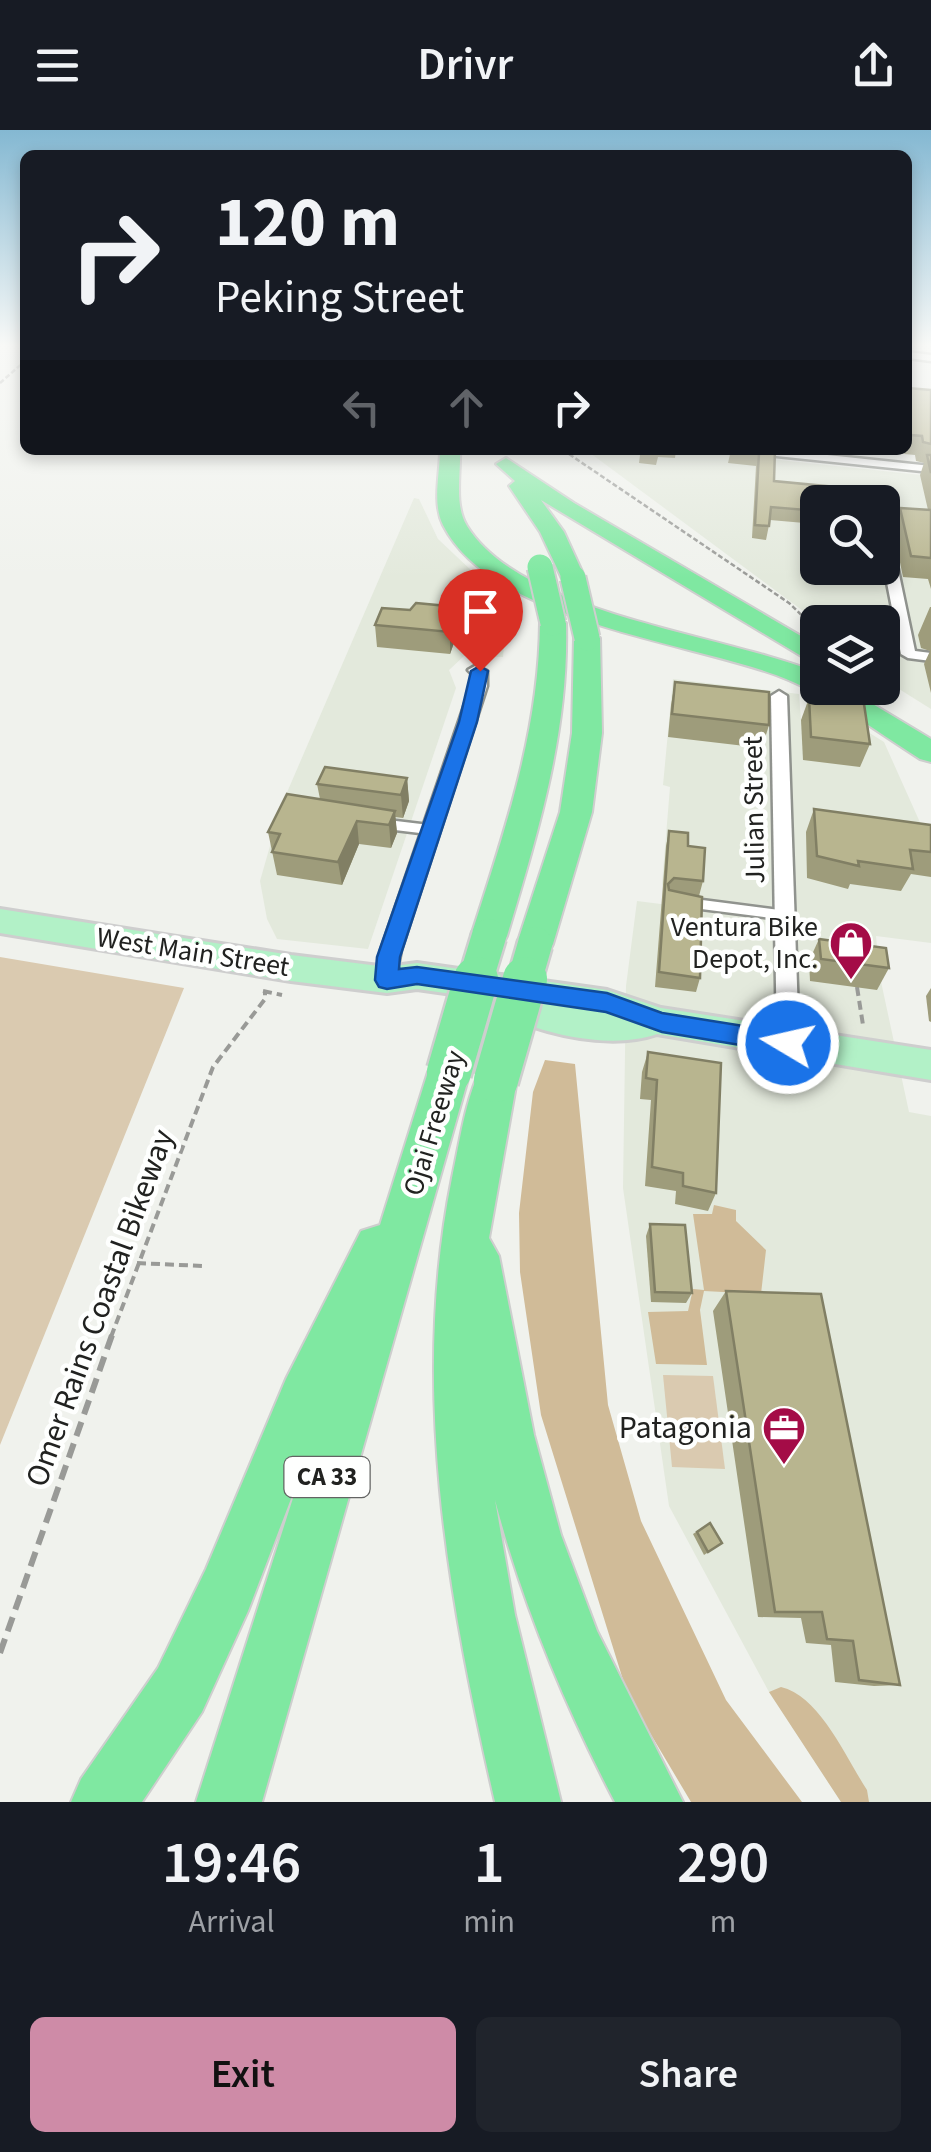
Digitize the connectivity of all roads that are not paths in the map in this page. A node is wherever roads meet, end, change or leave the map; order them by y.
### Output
1 (450, 455) edge
2 (799, 455) edge
3 (495, 459) edge
4 (931, 468) edge
5 (894, 585) edge
6 (800, 647) edge
7 (931, 656) edge
8 (477, 670) dead end
9 (800, 675) edge
10 (779, 696) dead end
11 (854, 705) edge
12 (894, 705) edge
13 (931, 727) edge
14 (931, 752) edge
15 (375, 822) edge
16 (433, 830) junction
17 (672, 901) edge
18 (783, 915) junction
19 (0, 921) edge
20 (387, 980) junction
21 (788, 1043) junction
22 (931, 1065) edge
23 (425, 1151) junction
24 (468, 1219) junction
25 (104, 1802) edge
26 (230, 1802) edge
27 (528, 1802) edge
28 (650, 1802) edge

1 - 9 highway
2 - 4 street
3 - 6 highway
3 - 23 highway, Ojai Freeway / CA 33, bridge
3 - 24 highway, Ojai Freeway, bridge
5 - 7 street
8 - 16 street
10 - 18 street, Julian Street
11 - 14 highway
12 - 13 highway
15 - 16 lane
16 - 20 street
17 - 18 lane
18 - 21 street, Julian Street
19 - 20 main road, West Main Street
20 - 21 main road, West Main Street
21 - 22 main road, West Main Street
23 - 25 highway
23 - 26 highway, Ojai Freeway / CA 33
24 - 27 highway, Ojai Freeway
24 - 28 highway

